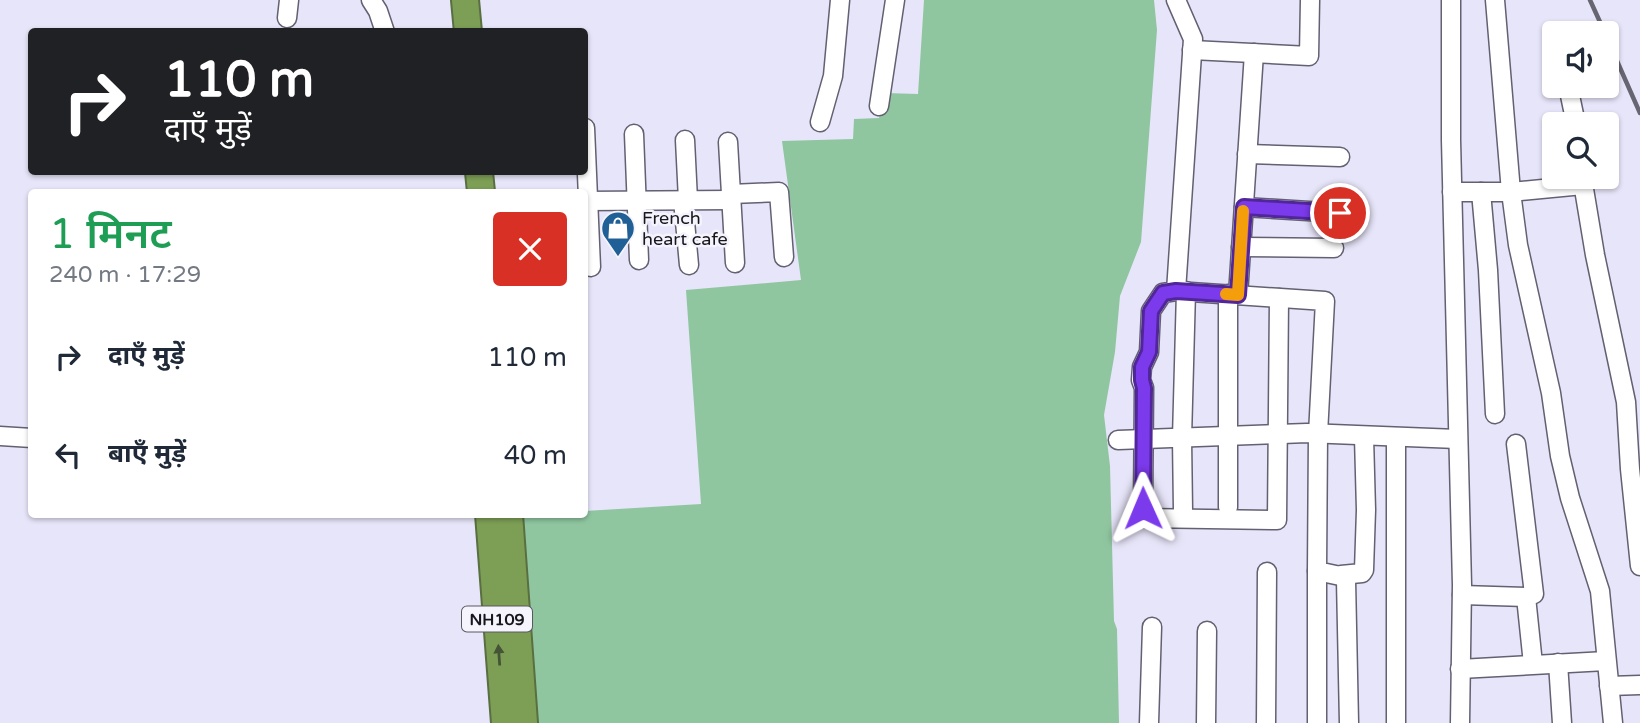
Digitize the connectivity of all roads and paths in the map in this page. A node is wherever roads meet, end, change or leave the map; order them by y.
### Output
1 (371, 0) edge
2 (465, 0) edge
3 (840, 0) edge
4 (895, 0) edge
5 (1176, 0) edge
6 (1310, 0) edge
7 (1451, 0) edge
8 (1495, 0) edge
9 (384, 28) edge
10 (468, 28) edge
11 (1192, 50) junction
12 (1254, 53) junction
13 (879, 106) dead end
14 (820, 122) dead end
15 (634, 134) dead end
16 (685, 140) dead end
17 (728, 142) dead end
18 (1247, 154) junction
19 (1340, 157) dead end
20 (1542, 187) edge
21 (1584, 189) edge
22 (1452, 192) junction
23 (1480, 192) junction
24 (1511, 192) junction
25 (731, 197) junction
26 (686, 200) junction
27 (588, 201) edge
28 (635, 201) junction
29 (1244, 207) junction
30 (1340, 213) dead end
31 (588, 227) edge
32 (1241, 247) junction
33 (1334, 248) dead end
34 (784, 257) dead end
35 (639, 261) dead end
36 (735, 264) dead end
37 (689, 265) dead end
38 (591, 267) dead end
39 (1181, 291) junction
40 (1233, 295) junction
41 (1279, 298) junction
42 (1495, 414) dead end
43 (1279, 434) junction
44 (1318, 434) junction
45 (0, 436) edge
46 (1228, 436) junction
47 (1364, 437) junction
48 (28, 438) edge
49 (1182, 438) junction
50 (1396, 438) junction
51 (1142, 439) junction
52 (1457, 439) junction
53 (1118, 440) dead end
54 (1516, 444) dead end
55 (1228, 507) dead end
56 (1183, 511) dead end
57 (489, 518) edge
58 (509, 518) edge
59 (1640, 566) edge
60 (1317, 571) junction
61 (1267, 572) dead end
62 (1341, 575) junction
63 (1462, 595) junction
64 (1527, 597) junction
65 (1152, 627) dead end
66 (1207, 631) dead end
67 (1606, 661) junction
68 (1558, 663) junction
69 (1533, 664) junction
70 (1460, 669) junction
71 (1640, 685) edge
72 (1609, 686) junction
73 (505, 723) edge
74 (524, 723) edge
75 (1149, 723) edge
76 (1206, 723) edge
77 (1266, 723) edge
78 (1318, 723) edge
79 (1349, 723) edge
80 (1396, 723) edge
81 (1460, 723) edge
82 (1562, 723) edge
83 (1613, 723) edge

1 - 9 street
2 - 10 highway
3 - 14 street
4 - 13 street
5 - 11 street
6 - 12 street
7 - 22 street
8 - 24 street
11 - 12 street
11 - 39 street
12 - 18 street
15 - 28 street
16 - 26 street
17 - 25 street
18 - 19 street
18 - 29 street
20 - 24 street
21 - 59 street
22 - 23 street
22 - 52 street
23 - 24 street
23 - 42 street
24 - 67 street
25 - 26 street
25 - 34 street
25 - 36 street
26 - 28 street
26 - 37 street
27 - 28 street
28 - 35 street
29 - 30 street
29 - 32 street
31 - 38 street
32 - 33 street
32 - 40 street
39 - 40 street
39 - 49 street
39 - 51 street
40 - 41 street
40 - 46 street
41 - 43 street
41 - 44 street
43 - 44 street
43 - 46 street
43 - 51 street
44 - 47 street
44 - 60 street
45 - 48 street
46 - 49 street
46 - 55 street
47 - 50 street
47 - 62 street
49 - 51 street
49 - 56 street
50 - 52 street
50 - 80 street
51 - 53 street
52 - 63 street
54 - 64 street
73 -> 57 highway, NH109
58 - 74 highway, NH109
60 - 62 street
60 - 78 street
61 - 77 street
62 - 79 street
63 - 64 street
63 - 70 street
64 - 69 street
65 - 75 street
66 - 76 street
67 - 68 street
67 - 72 street
68 - 69 street
68 - 82 street
69 - 70 street
70 - 81 street
71 - 72 street
72 - 83 street

